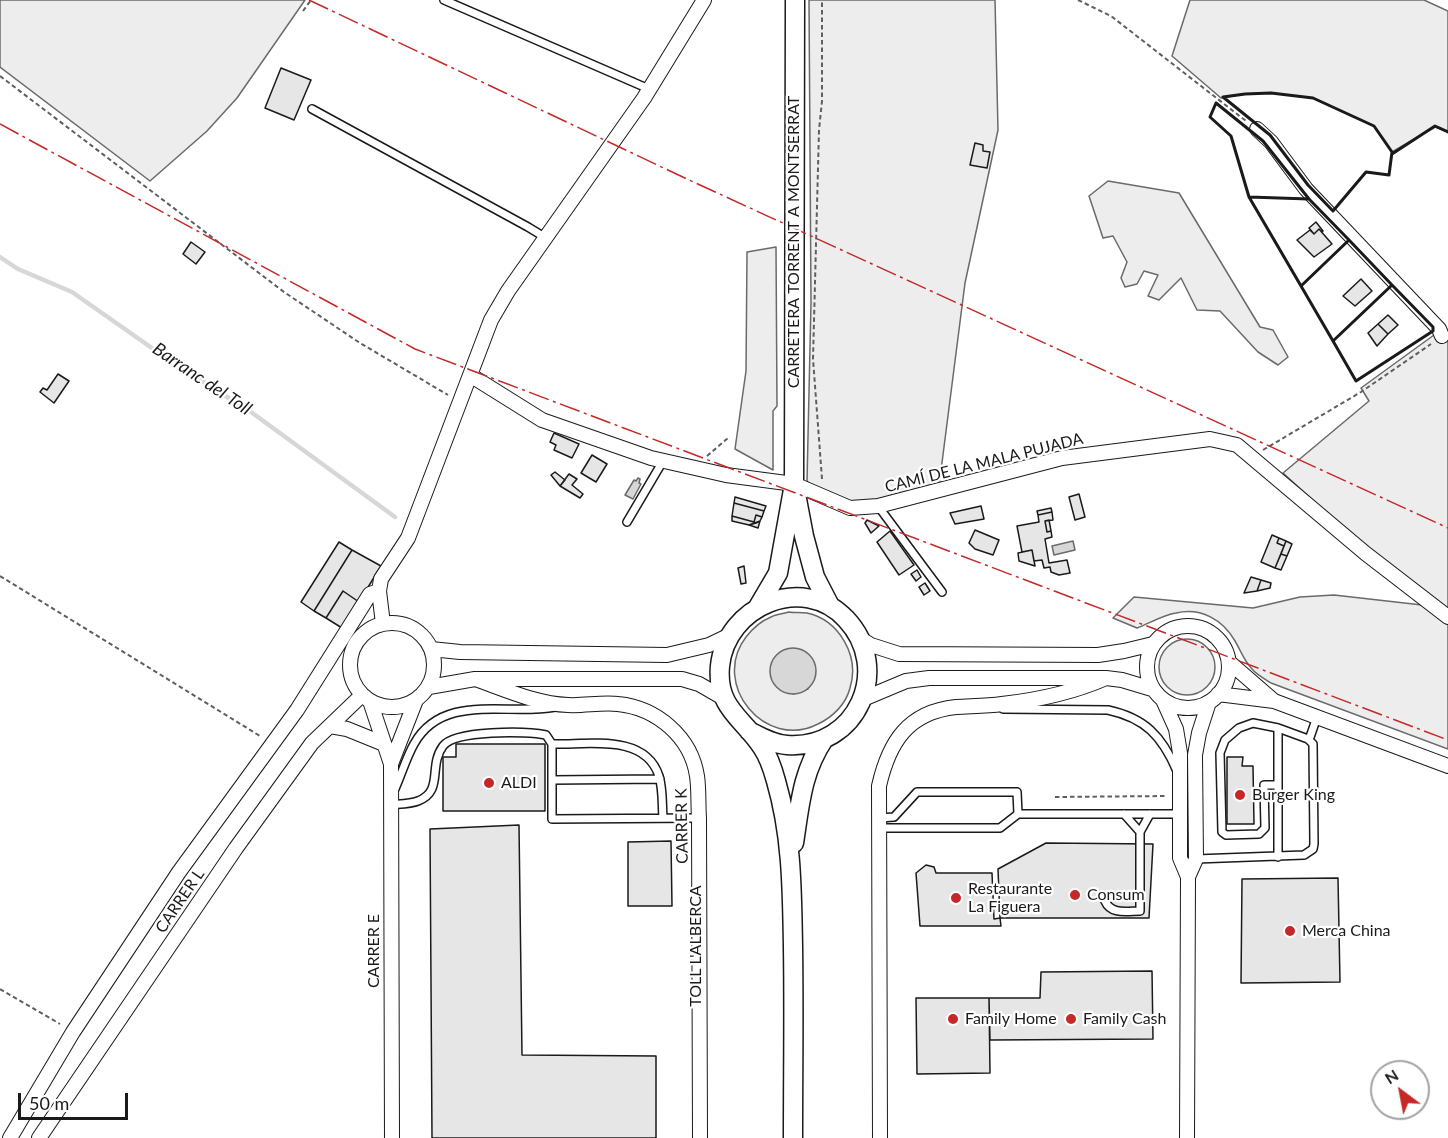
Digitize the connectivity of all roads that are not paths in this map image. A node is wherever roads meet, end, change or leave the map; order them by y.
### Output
1 (444, 0) edge
2 (704, 0) edge
3 (795, 0) edge
4 (649, 89) junction
5 (312, 109) dead end
6 (1257, 129) road end
7 (546, 238) junction
8 (1442, 336) road end
9 (470, 375) junction
10 (663, 461) junction
11 (794, 484) junction
12 (878, 506) junction
13 (627, 522) dead end
14 (379, 591) junction
15 (942, 592) dead end
16 (830, 606) junction
17 (758, 607) junction
18 (1448, 617) edge
19 (383, 624) junction
20 (730, 635) junction
21 (861, 639) junction
22 (1153, 644) junction
23 (431, 649) junction
24 (1229, 662) junction
25 (1106, 678) junction
26 (475, 679) junction
27 (429, 687) junction
28 (1152, 689) junction
29 (366, 698) junction
30 (1214, 698) junction
31 (725, 699) junction
32 (863, 699) junction
33 (416, 700) junction
34 (1163, 700) junction
35 (1274, 702) junction
36 (567, 705) junction
37 (986, 706) junction
38 (1317, 717) junction
39 (330, 726) junction
40 (1278, 728) junction
41 (749, 731) junction
42 (824, 739) junction
43 (1309, 740) junction
44 (384, 744) junction
45 (552, 744) junction
46 (391, 764) junction
47 (1448, 766) edge
48 (1179, 777) junction
49 (660, 779) junction
50 (552, 780) junction
51 (1278, 785) junction
52 (390, 803) junction
53 (1018, 814) junction
54 (1124, 814) junction
55 (1150, 814) junction
56 (1179, 814) junction
57 (663, 818) junction
58 (699, 818) junction
59 (879, 823) junction
60 (1140, 832) junction
61 (1278, 857) junction
62 (1196, 859) junction
63 (792, 862) junction
64 (1188, 877) junction
65 (1105, 901) dead end
66 (10, 1138) edge
67 (39, 1138) edge
68 (392, 1138) edge
69 (700, 1138) edge
70 (793, 1138) edge
71 (880, 1138) edge
72 (1187, 1138) edge

1 - 4 lane
2 - 4 street
3 - 11 main road, CARRETERA TORRENT A MONTSERRAT
4 - 7 street
5 - 7 lane
6 - 8 street
7 - 9 street
9 - 10 street, CAMÍ DE LA MALA PUJADA
9 - 14 street
10 - 11 street, CAMÍ DE LA MALA PUJADA
10 - 13 lane
11 - 12 street, CAMÍ DE LA MALA PUJADA
11 - 16 main road
11 - 17 main road
12 - 15 lane
12 - 18 street, CAMÍ DE LA MALA PUJADA
14 - 19 street
14 - 66 street
16 - 17 main road
16 - 21 main road
17 - 20 main road
19 - 23 street
19 - 29 street
20 - 23 street
20 - 31 main road
21 - 22 street
21 - 32 main road
22 - 24 street
22 - 28 street
23 - 27 street
24 - 30 street
24 - 35 street
25 - 28 street
25 - 32 street
25 - 37 street
26 - 27 street
26 - 31 street
26 - 36 street, CARRER K
27 - 33 street
28 - 34 street
29 - 33 street
29 - 39 street, CARRER L
29 - 44 street
30 - 34 street
30 - 35 street
30 - 62 street
31 - 41 main road
32 - 42 main road
33 - 46 street
34 - 48 street
35 - 38 street
36 - 52 lane
36 - 58 street, CARRER K
37 - 48 lane
37 - 59 street
38 - 43 lane
38 - 47 street
39 - 44 street
39 - 67 street, CARRER L
40 - 43 lane
40 - 51 lane
40 - 51 lane
41 - 42 main road
41 - 63 main road
42 - 63 main road
43 - 61 lane
44 - 46 street
45 - 49 lane
45 - 50 lane
45 - 52 lane
46 - 52 street, CARRER E
48 - 56 street
49 - 50 lane
49 - 57 lane
50 - 57 lane
51 - 61 lane
52 - 68 street, CARRER E
53 - 54 lane
53 - 59 lane
53 - 59 lane
54 - 55 lane
54 - 60 lane
55 - 56 lane
55 - 60 lane
56 - 64 street
57 - 58 lane
58 - 69 street, CARRER K
59 - 71 street
60 - 65 lane
61 - 62 lane
62 - 64 street
63 - 70 main road
64 - 72 street

